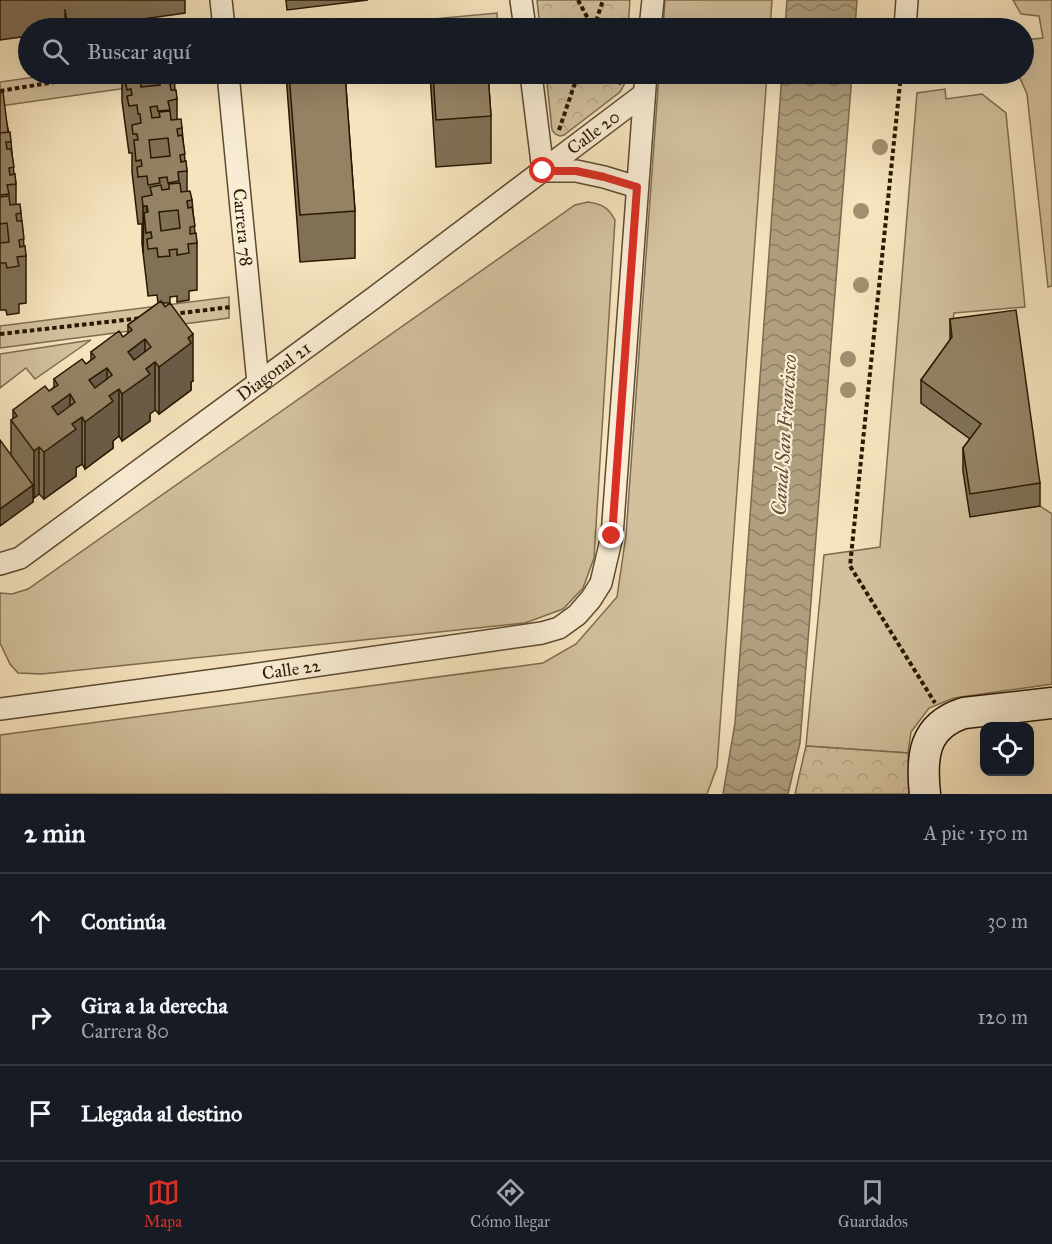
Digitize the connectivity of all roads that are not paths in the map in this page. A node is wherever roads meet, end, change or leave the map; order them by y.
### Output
1 (221, 0) edge
2 (521, 0) edge
3 (653, 0) edge
4 (907, 0) edge
5 (223, 18) edge
6 (518, 18) edge
7 (651, 18) edge
8 (906, 18) edge
9 (229, 84) edge
10 (532, 84) edge
11 (638, 86) edge
12 (543, 171) junction
13 (637, 187) junction
14 (258, 383) junction
15 (0, 564) edge
16 (1052, 703) edge
17 (0, 709) edge
18 (925, 794) edge

1 - 5 street
2 - 6 street
3 - 7 street
4 - 8 street
9 - 14 street, Carrera 78
10 - 12 street
11 - 12 street, Calle 20
11 - 13 street
12 - 13 street
12 - 14 street, Diagonal 21
13 - 17 street, Calle 22
14 - 15 street, Diagonal 21
16 - 18 street

